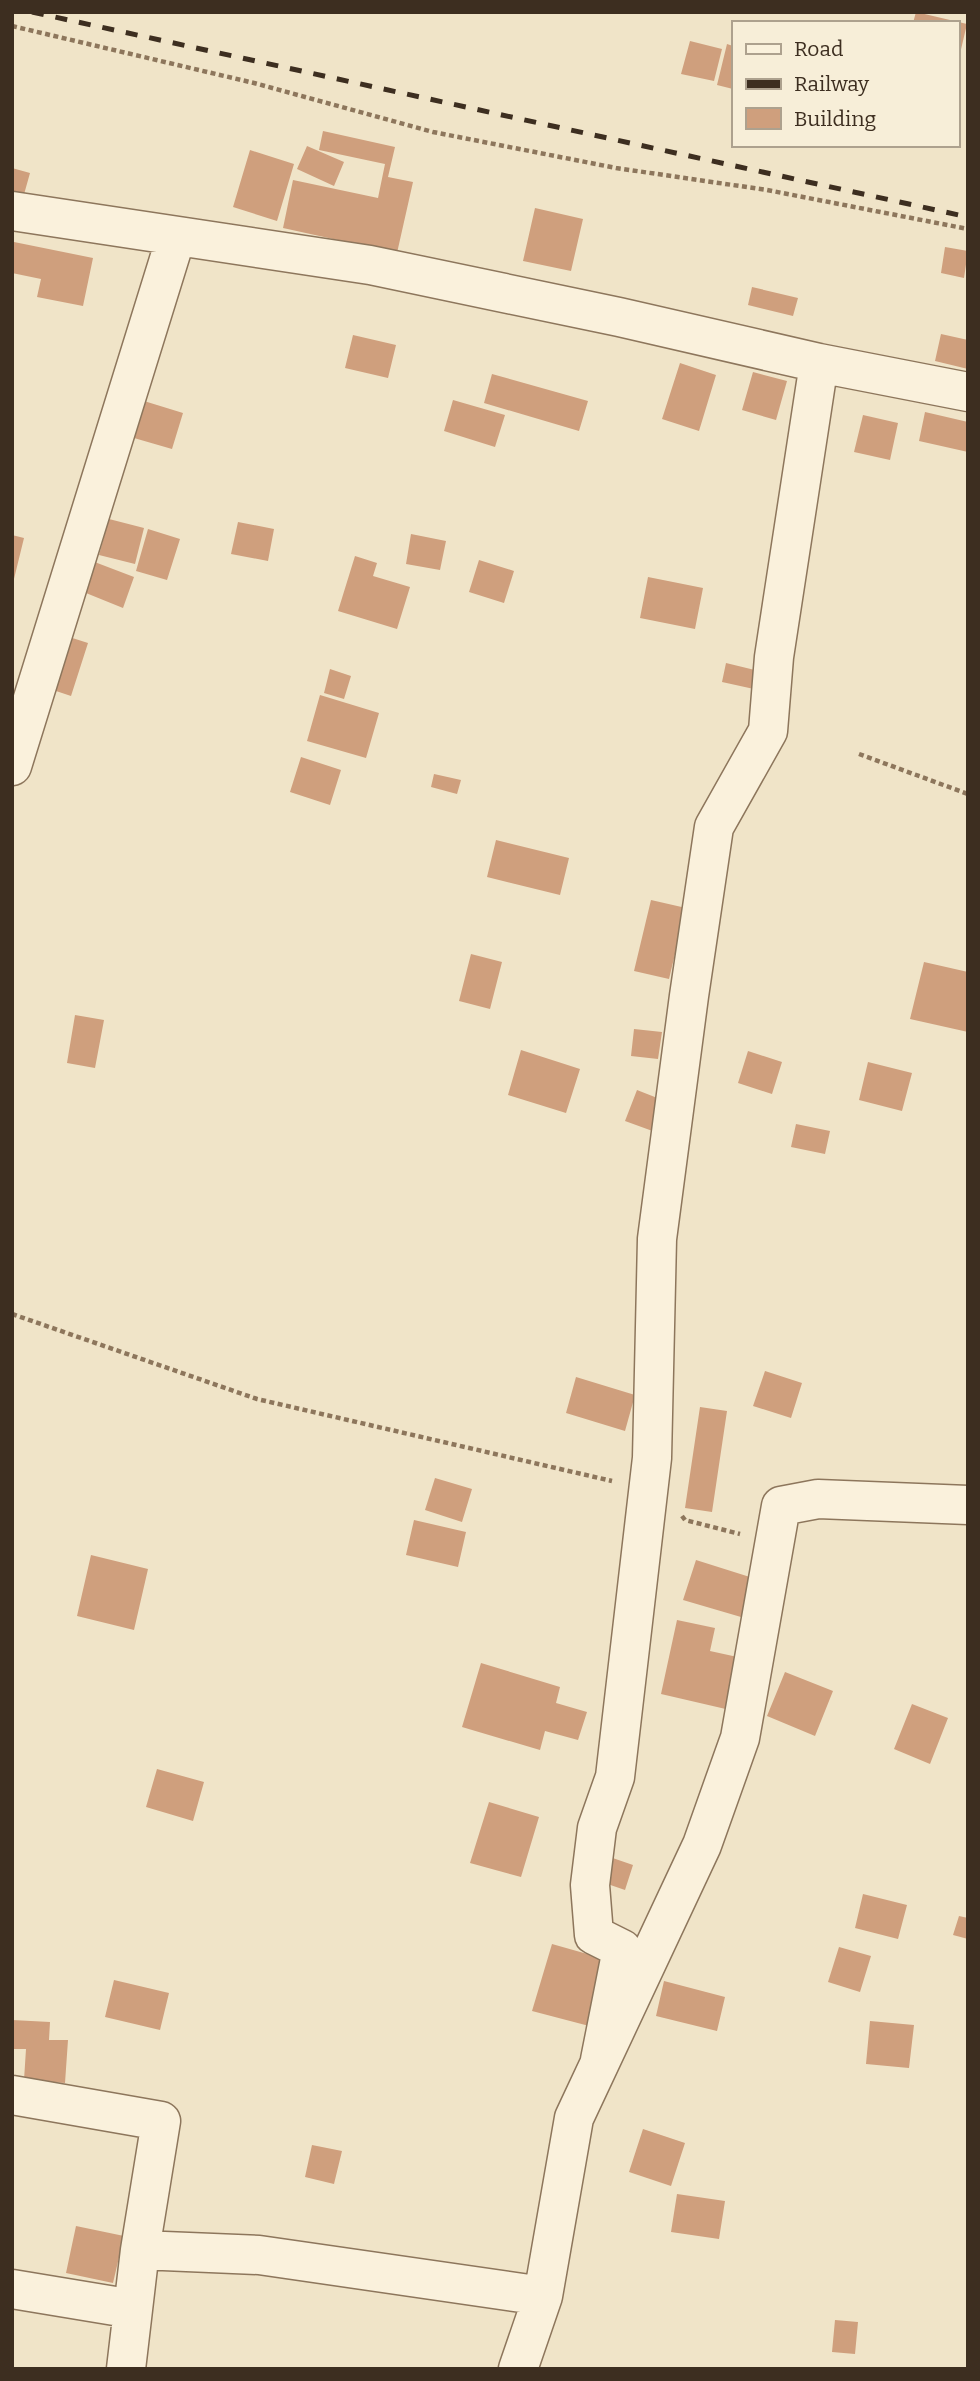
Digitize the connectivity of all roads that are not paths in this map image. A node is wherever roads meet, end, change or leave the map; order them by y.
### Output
1 (12, 211) edge
2 (176, 237) junction
3 (819, 363) junction
4 (968, 392) edge
5 (12, 766) edge
6 (968, 1505) edge
7 (600, 2060) junction
8 (12, 2095) edge
9 (140, 2250) junction
10 (12, 2288) edge
11 (543, 2295) junction
12 (133, 2309) junction
13 (126, 2369) edge
14 (517, 2369) edge

1 - 2 street
2 - 3 street
2 - 5 street
3 - 4 street
3 - 7 street
6 - 7 street
7 - 11 street
8 - 9 street
9 - 11 street
9 - 12 street
10 - 12 street
11 - 14 street
12 - 13 street

